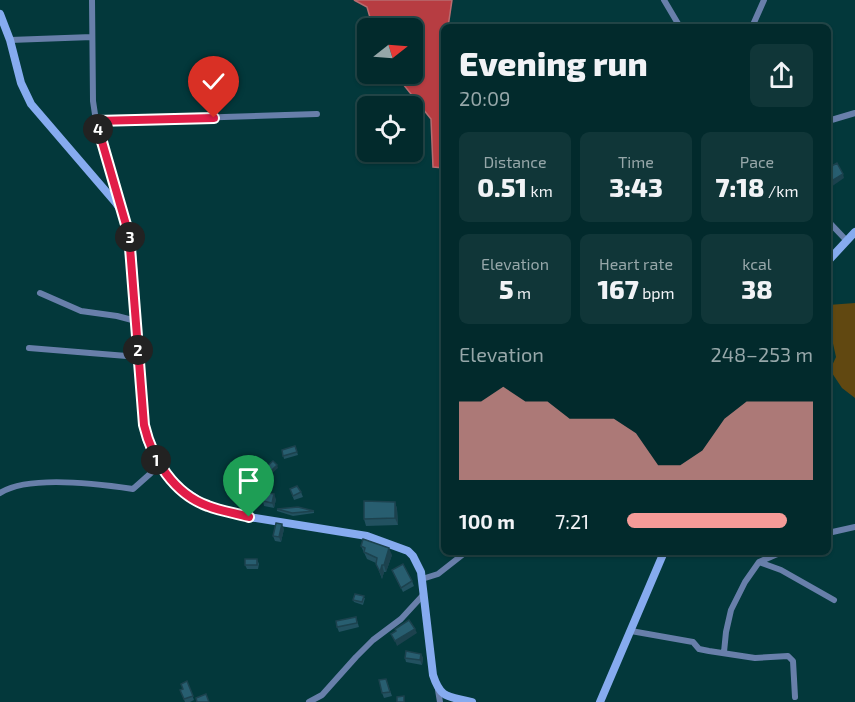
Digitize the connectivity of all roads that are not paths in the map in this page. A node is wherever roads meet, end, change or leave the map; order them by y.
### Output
1 (92, 0) edge
2 (664, 0) edge
3 (764, 0) edge
4 (0, 14) edge
5 (678, 24) edge
6 (753, 24) edge
7 (92, 38) junction
8 (10, 40) junction
9 (855, 113) edge
10 (317, 114) dead end
11 (96, 121) junction
12 (831, 121) edge
13 (125, 216) junction
14 (831, 223) edge
15 (855, 232) edge
16 (847, 241) junction
17 (831, 258) edge
18 (40, 293) dead end
19 (136, 321) junction
20 (29, 348) dead end
21 (139, 357) junction
22 (156, 459) junction
23 (0, 493) edge
24 (855, 526) edge
25 (831, 532) edge
26 (462, 555) edge
27 (663, 555) edge
28 (775, 555) edge
29 (759, 562) junction
30 (422, 579) junction
31 (424, 594) junction
32 (834, 600) dead end
33 (631, 631) junction
34 (724, 652) junction
35 (438, 690) junction
36 (795, 697) dead end
37 (309, 702) edge
38 (440, 702) edge
39 (472, 702) edge
40 (600, 702) edge

1 - 7 street
2 - 5 street
3 - 6 street
4 - 8 street
7 - 8 street
7 - 11 street
8 - 13 street
9 - 12 street
10 - 11 street
11 - 13 street
13 - 19 street
14 - 16 street
15 - 16 street
16 - 17 street
18 - 19 street
19 - 21 street
20 - 21 street
21 - 22 street
22 - 23 street
22 - 30 street
24 - 25 street
26 - 30 street
27 - 33 street
28 - 29 street
29 - 32 street
29 - 34 street
30 - 31 street
31 - 35 street
31 - 37 street
33 - 34 street
33 - 40 street
34 - 36 street
35 - 38 street
35 - 39 street

